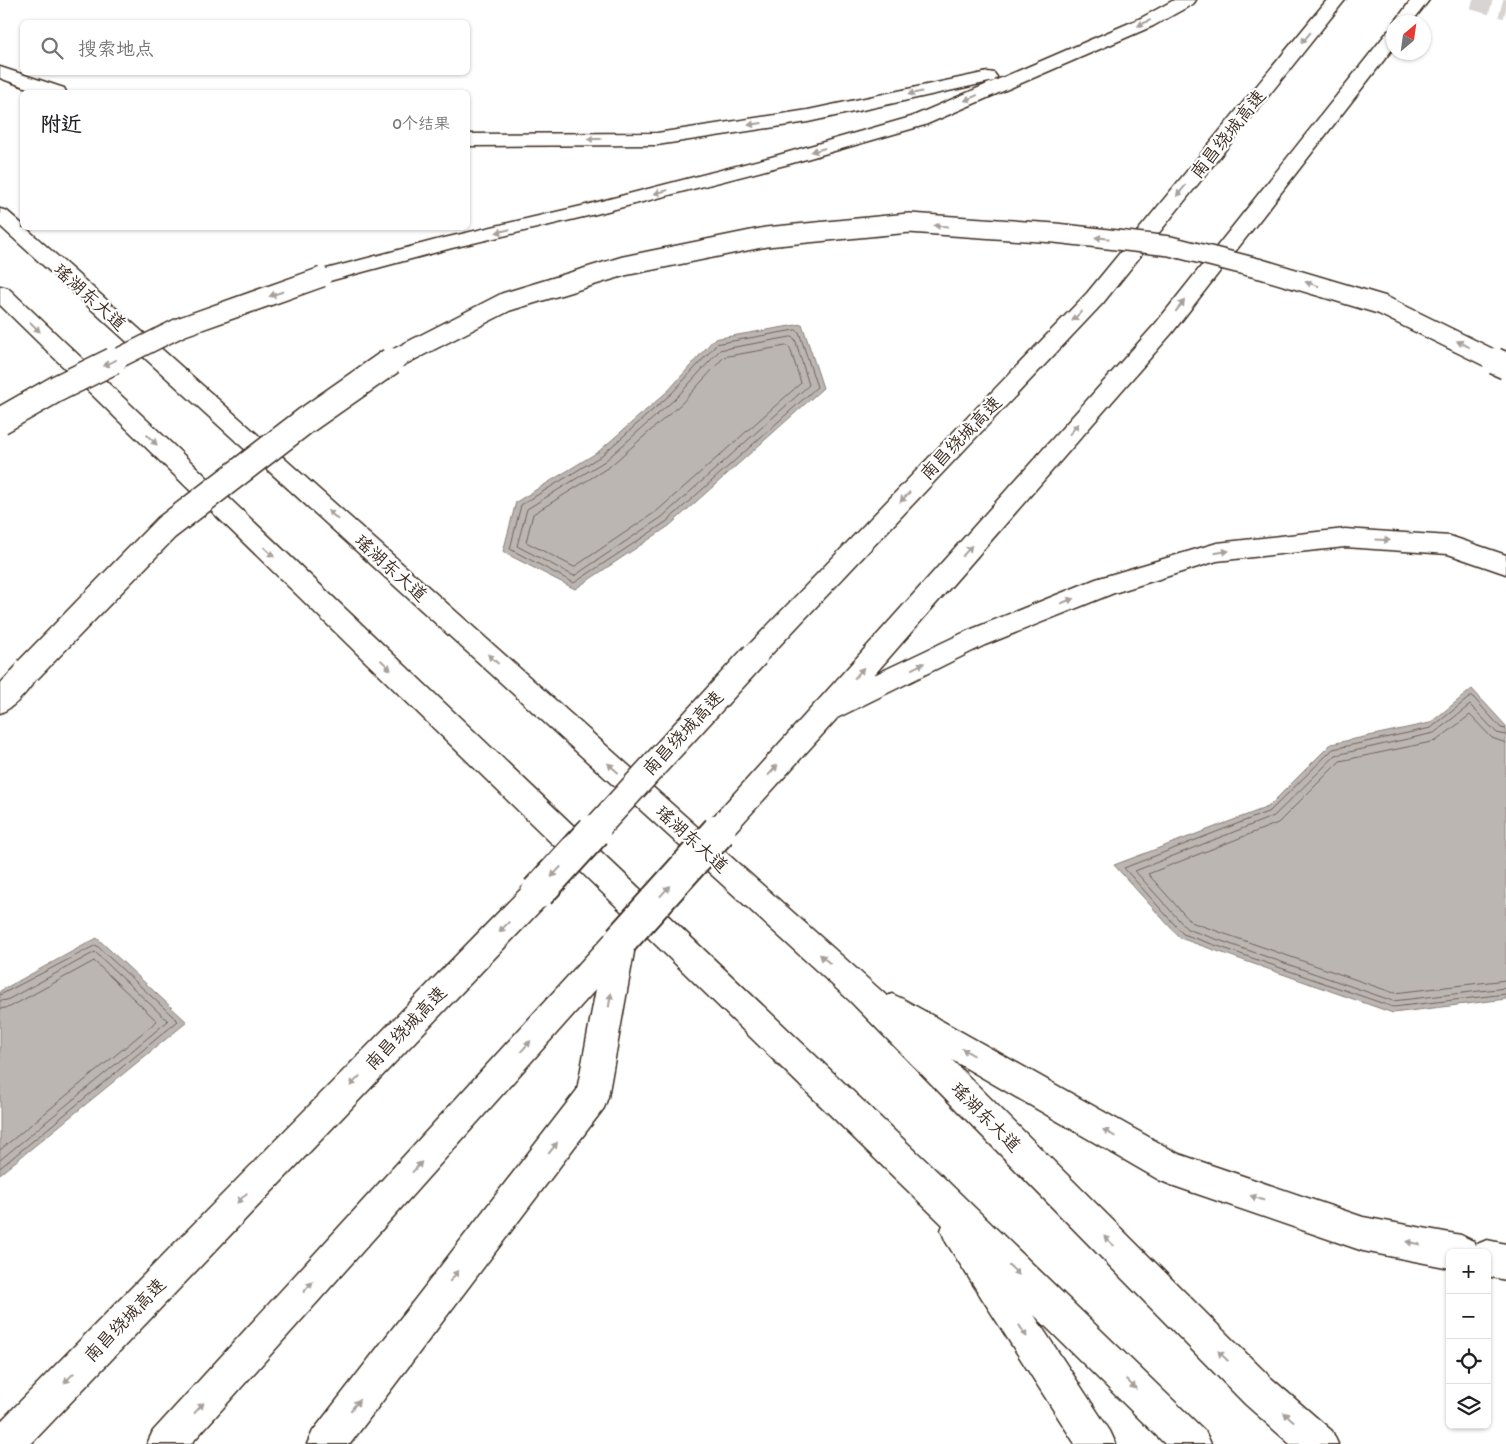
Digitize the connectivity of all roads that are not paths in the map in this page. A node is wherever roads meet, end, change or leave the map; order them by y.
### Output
1 (1187, 0) edge
2 (1336, 0) edge
3 (1420, 0) edge
4 (1408, 15) edge
5 (1386, 45) edge
6 (1048, 64) junction
7 (0, 72) edge
8 (49, 90) edge
9 (470, 140) edge
10 (0, 215) edge
11 (0, 293) edge
12 (1506, 366) edge
13 (0, 421) edge
14 (1506, 565) edge
15 (0, 702) edge
16 (827, 710) junction
17 (621, 940) junction
18 (861, 991) junction
19 (929, 1187) junction
20 (1446, 1250) edge
21 (1491, 1259) edge
22 (1506, 1262) edge
23 (5, 1444) edge
24 (166, 1444) edge
25 (326, 1444) edge
26 (1097, 1444) edge
27 (1192, 1444) edge
28 (1319, 1444) edge

1 -> 6 highway
2 -> 23 highway, 南昌绕城高速, bridge
3 - 4 highway
16 -> 5 highway
6 -> 9 highway
6 -> 13 highway, bridge
7 - 8 highway
18 -> 10 highway, 瑶湖东大道
11 -> 19 highway
12 -> 15 highway, bridge
16 -> 14 highway
17 -> 16 highway, bridge
24 -> 17 highway
25 -> 17 highway
20 -> 18 highway
28 -> 18 highway, 瑶湖东大道
19 -> 26 highway
19 -> 27 highway
21 - 22 highway

